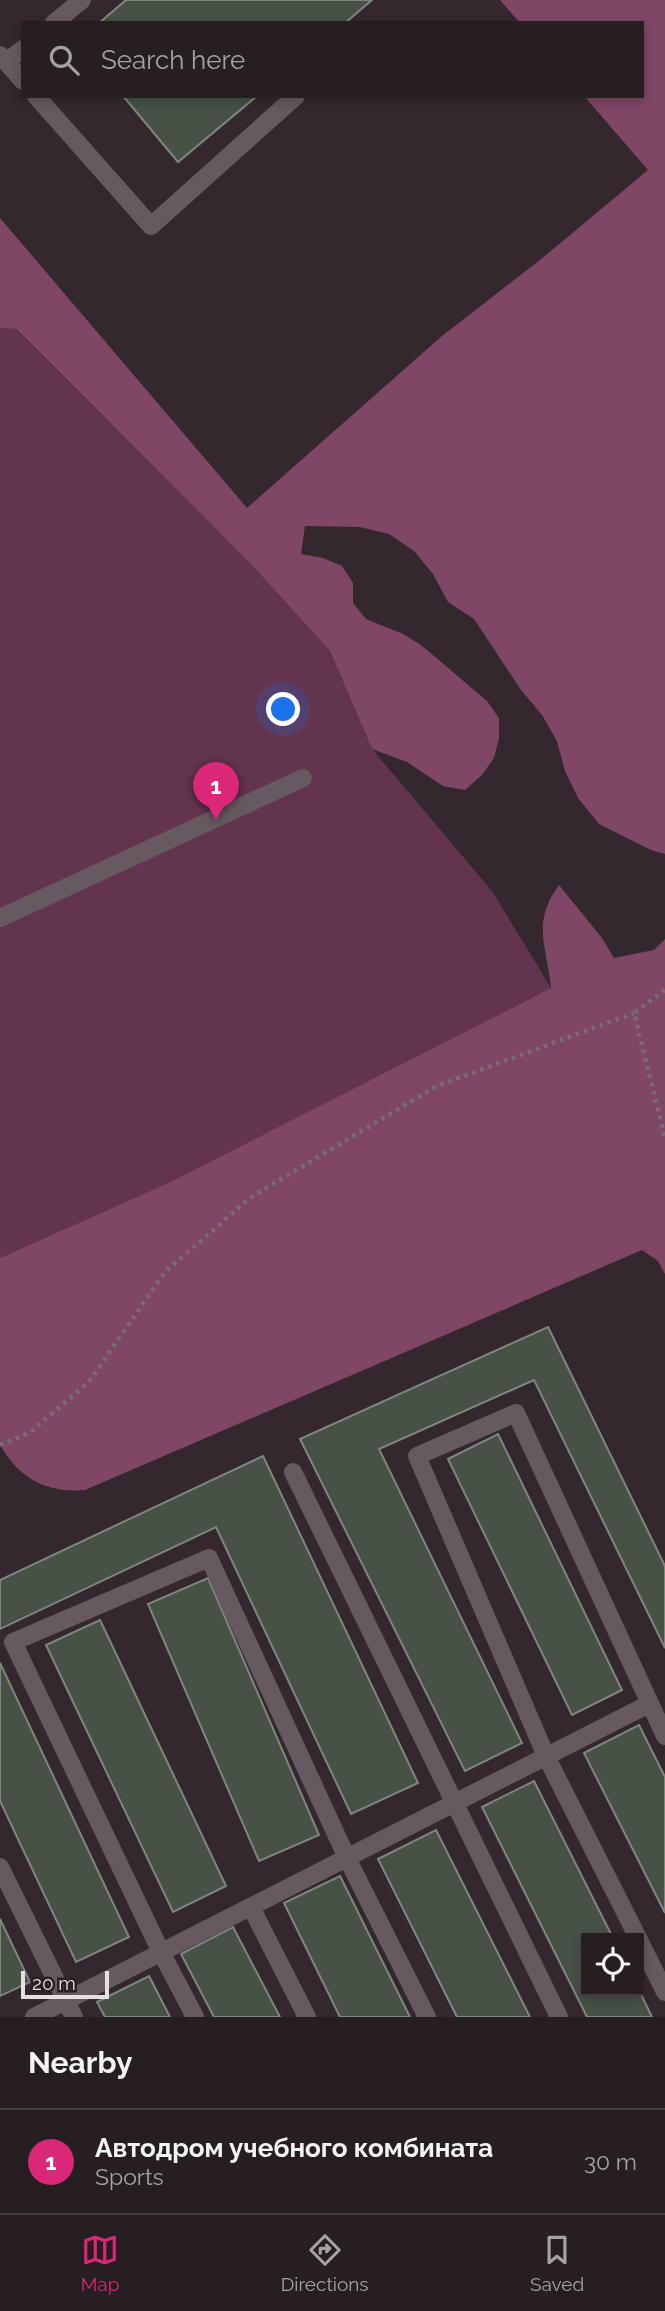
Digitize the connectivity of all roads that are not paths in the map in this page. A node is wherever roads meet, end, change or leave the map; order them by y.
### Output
1 (82, 0) edge
2 (56, 21) edge
3 (21, 50) edge
4 (3, 59) edge
5 (21, 79) edge
6 (38, 98) edge
7 (294, 98) edge
8 (303, 778) dead end
9 (0, 918) edge
10 (293, 1472) dead end
11 (649, 1704) junction
12 (665, 1736) edge
13 (546, 1756) junction
14 (454, 1803) junction
15 (347, 1858) junction
16 (0, 1867) edge
17 (251, 1907) junction
18 (635, 1933) edge
19 (644, 1951) edge
20 (161, 1952) junction
21 (665, 1992) edge
22 (69, 2009) edge
23 (34, 2017) edge
24 (195, 2017) edge
25 (307, 2017) edge
26 (428, 2017) edge
27 (559, 2017) edge

1 - 2 lane
3 - 4 lane
4 - 5 lane
6 - 7 lane
8 - 9 lane
10 - 14 lane
11 - 12 lane
11 - 13 lane
11 - 13 lane
13 - 14 lane
13 - 18 lane
14 - 15 lane
14 - 27 lane
15 - 17 lane
15 - 20 lane
15 - 26 lane
16 - 22 lane
17 - 20 lane
17 - 25 lane
19 - 21 lane
20 - 22 lane
20 - 24 lane
22 - 23 lane

